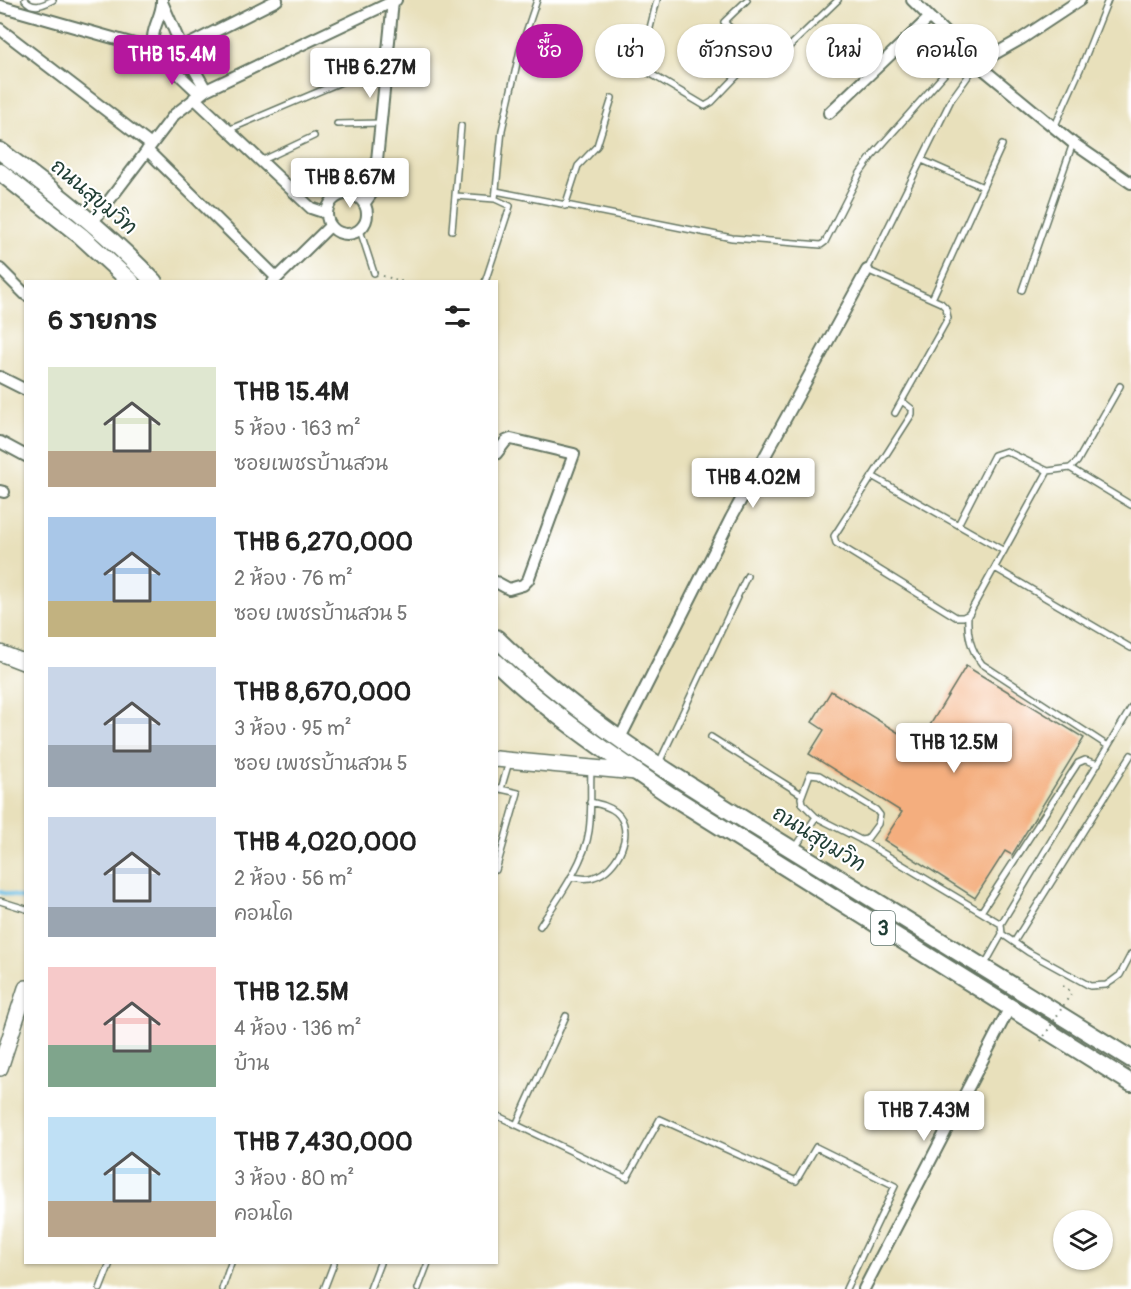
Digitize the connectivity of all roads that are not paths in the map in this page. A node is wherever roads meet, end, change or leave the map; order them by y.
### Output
1 (25, 0) edge
2 (53, 0) edge
3 (277, 0) edge
4 (537, 0) edge
5 (657, 0) edge
6 (747, 0) edge
7 (838, 0) edge
8 (912, 0) edge
9 (1080, 0) edge
10 (1108, 0) edge
11 (162, 1) edge
12 (395, 1) edge
13 (0, 6) edge
14 (929, 18) junction
15 (726, 24) edge
16 (935, 24) edge
17 (0, 29) edge
18 (794, 42) edge
19 (182, 48) junction
20 (999, 52) edge
21 (162, 55) junction
22 (387, 63) junction
23 (735, 78) edge
24 (941, 78) edge
25 (967, 78) edge
26 (994, 78) edge
27 (200, 94) junction
28 (612, 98) dead end
29 (829, 113) dead end
30 (382, 123) junction
31 (337, 124) dead end
32 (461, 126) dead end
33 (1054, 128) junction
34 (228, 130) junction
35 (314, 136) dead end
36 (1073, 143) junction
37 (1002, 145) dead end
38 (149, 148) junction
39 (0, 151) edge
40 (922, 160) junction
41 (261, 161) junction
42 (0, 172) edge
43 (1130, 180) edge
44 (983, 188) junction
45 (496, 191) junction
46 (456, 196) junction
47 (495, 199) junction
48 (364, 204) junction
49 (565, 206) junction
50 (326, 213) junction
51 (92, 223) junction
52 (330, 226) junction
53 (360, 230) junction
54 (452, 230) dead end
55 (0, 269) edge
56 (867, 270) junction
57 (374, 273) road end
58 (129, 280) edge
59 (152, 280) edge
60 (275, 280) edge
61 (486, 280) edge
62 (1022, 290) dead end
63 (24, 293) edge
64 (932, 299) junction
65 (0, 377) edge
66 (1120, 386) dead end
67 (24, 389) edge
68 (902, 401) junction
69 (895, 413) dead end
70 (0, 442) edge
71 (498, 451) edge
72 (24, 455) edge
73 (1070, 468) junction
74 (1048, 471) junction
75 (872, 476) junction
76 (1131, 505) edge
77 (958, 525) junction
78 (1004, 551) junction
79 (995, 568) junction
80 (747, 576) dead end
81 (498, 583) edge
82 (968, 615) junction
83 (1131, 639) edge
84 (498, 640) edge
85 (1129, 646) edge
86 (0, 653) edge
87 (24, 662) edge
88 (498, 664) edge
89 (1131, 708) edge
90 (711, 737) dead end
91 (620, 738) junction
92 (1108, 746) junction
93 (1131, 756) edge
94 (503, 760) edge
95 (1098, 764) junction
96 (658, 765) junction
97 (592, 768) junction
98 (636, 772) junction
99 (499, 789) edge
100 (801, 794) junction
101 (590, 802) junction
102 (816, 817) junction
103 (861, 840) junction
104 (794, 850) junction
105 (499, 854) edge
106 (571, 877) junction
107 (0, 901) edge
108 (24, 908) edge
109 (981, 912) junction
110 (1001, 924) junction
111 (540, 926) dead end
112 (1002, 934) junction
113 (1014, 942) junction
114 (1131, 954) edge
115 (983, 967) junction
116 (24, 994) edge
117 (1010, 1007) junction
118 (566, 1016) dead end
119 (1131, 1059) edge
120 (0, 1068) edge
121 (1131, 1083) edge
122 (498, 1116) edge
123 (516, 1125) junction
124 (110, 1264) edge
125 (231, 1264) edge
126 (333, 1264) edge
127 (380, 1264) edge
128 (428, 1264) edge
129 (100, 1289) edge
130 (222, 1289) edge
131 (324, 1289) edge
132 (370, 1289) edge
133 (418, 1289) edge
134 (846, 1289) edge
135 (864, 1289) edge

1 - 2 lane
3 - 19 street
4 - 45 lane
5 - 23 lane
6 - 15 lane
7 - 18 lane
8 - 14 street
9 - 20 street
10 - 33 lane
11 - 19 street
11 - 21 street
12 - 22 street
12 - 27 street
13 - 21 street
14 - 16 street
14 - 29 street
17 - 38 street
19 - 21 street
19 - 27 street
21 - 27 street
22 - 30 street
22 - 34 lane
24 - 49 lane
25 - 40 lane
26 - 33 street
27 - 34 street
27 - 38 street
28 - 49 lane
30 - 31 lane
30 - 48 street
32 - 46 lane
33 - 36 street
34 - 41 street
35 - 41 lane
36 - 43 street
36 - 62 lane
37 - 44 lane
38 - 51 street
38 - 60 street
39 - 51 main road, ถนนสุขุมวิท
40 - 44 lane
40 - 56 lane
41 - 50 street
42 - 58 main road, ถนนสุขุมวิท
44 - 64 lane
45 - 47 lane
45 - 49 lane
46 - 47 lane
46 - 54 lane
47 - 61 lane
48 - 50 street
48 - 53 street
50 - 52 street
51 - 59 main road, ถนนสุขุมวิท
52 - 53 street
52 - 60 street
53 - 57 lane
55 - 63 street
56 - 64 lane
56 - 91 street
64 - 68 lane
65 - 67 street
66 - 73 lane
68 - 69 lane
68 - 75 lane
70 - 72 street
71 - 81 street
73 - 74 lane
73 - 76 lane
74 - 77 lane
74 - 78 lane
75 - 77 lane
75 - 82 lane
77 - 78 lane
78 - 79 lane
79 - 82 lane
79 - 85 lane
80 - 96 lane
82 - 92 lane
83 - 85 lane
84 - 91 main road, ถนนสุขุมวิท / 3
86 - 87 street
88 - 98 main road, ถนนสุขุมวิท / 3
89 - 92 lane
90 - 100 lane
91 - 96 main road, ถนนสุขุมวิท / 3
92 - 95 lane
93 - 113 lane
94 - 97 street
94 - 99 lane
95 - 109 lane
95 - 110 lane
96 - 104 main road, ถนนสุขุมวิท / 3
97 - 98 street
97 - 101 lane
98 - 117 main road, ถนนสุขุมวิท / 3
99 - 105 lane
100 - 102 lane
100 - 103 lane
101 - 106 lane
101 - 106 lane
102 - 103 lane
102 - 104 lane
103 - 109 lane
104 - 115 main road, ถนนสุขุมวิท / 3
106 - 111 lane
107 - 108 lane
109 - 110 lane
110 - 112 lane
112 - 113 lane
112 - 115 lane
113 - 114 lane
115 - 119 main road, ถนนสุขุมวิท / 3
116 - 120 street
117 - 121 main road, ถนนสุขุมวิท / 3
117 - 135 street
118 - 123 lane
122 - 123 lane
123 - 134 lane
124 - 129 lane
125 - 130 lane
126 - 131 lane
127 - 132 lane
128 - 133 lane

